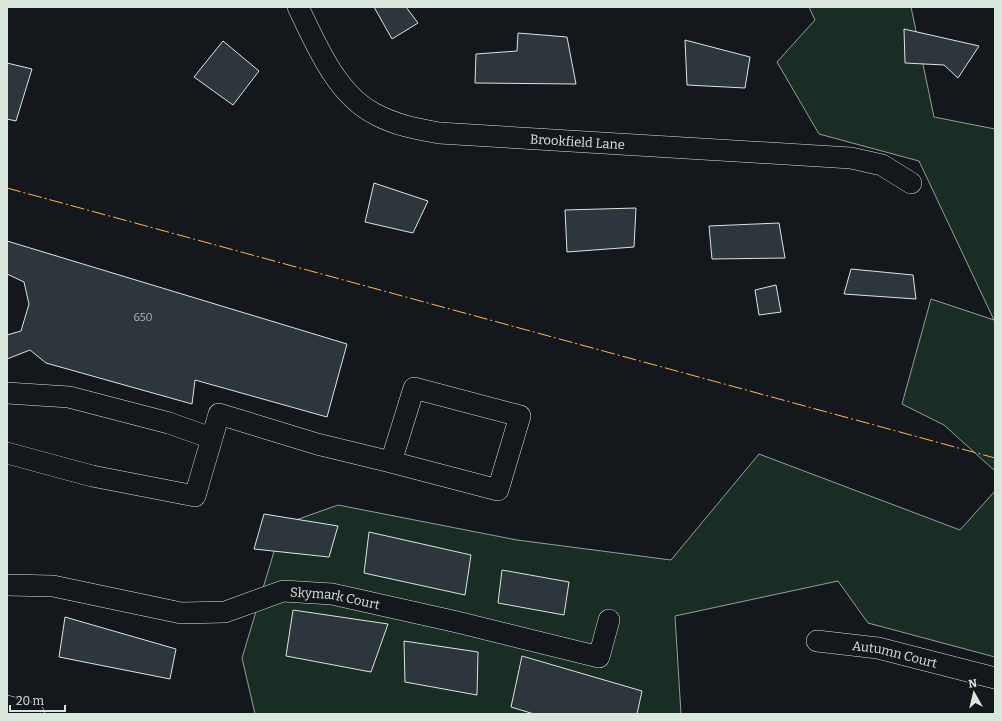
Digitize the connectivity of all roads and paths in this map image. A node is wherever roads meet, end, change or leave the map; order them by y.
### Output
1 (298, 7) edge
2 (911, 182) dead end
3 (7, 393) edge
4 (211, 438) junction
5 (7, 453) edge
6 (391, 462) junction
7 (7, 585) edge
8 (609, 620) dead end
9 (817, 641) dead end
10 (995, 678) edge
11 (7, 706) edge
12 (34, 714) edge

1 - 2 street, Brookfield Lane
3 - 4 street
4 - 5 street
4 - 6 street
6 - 6 street
7 - 8 street, Skymark Court
9 - 10 street, Autumn Court
11 - 12 street

